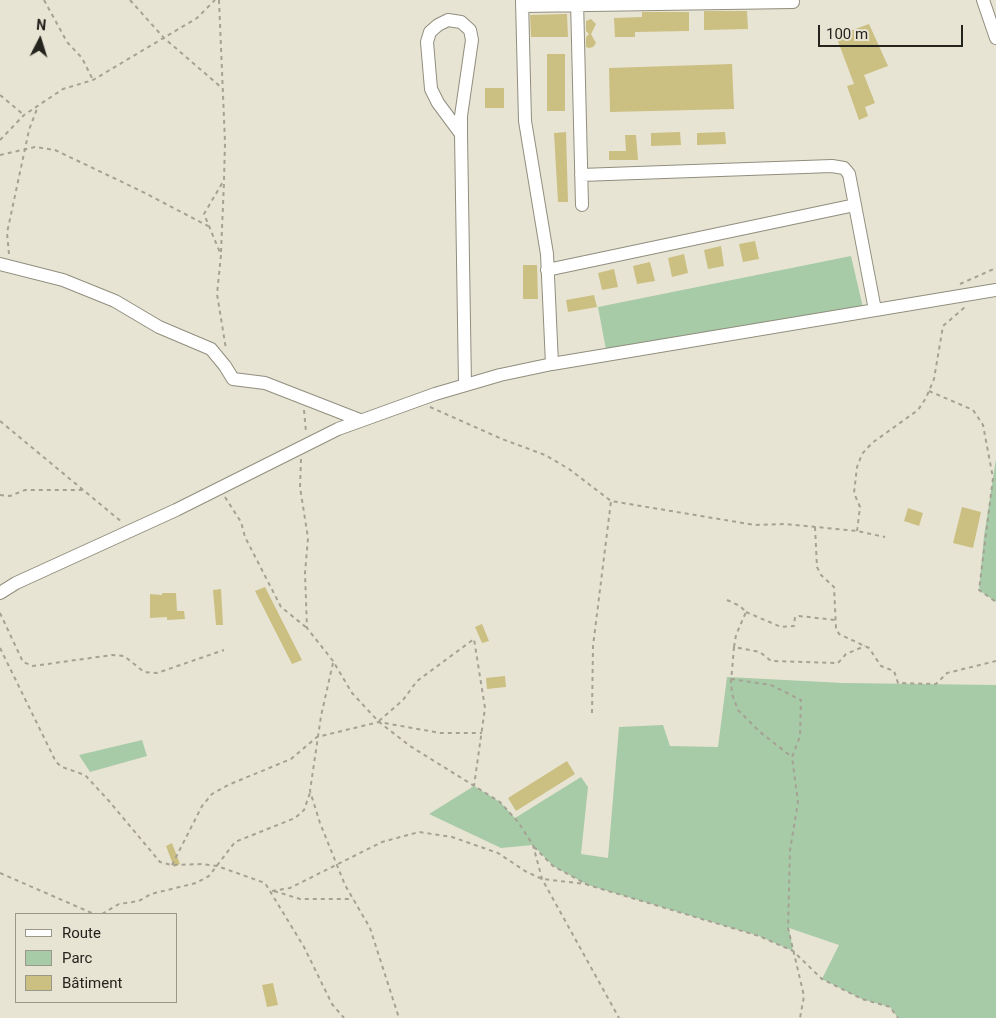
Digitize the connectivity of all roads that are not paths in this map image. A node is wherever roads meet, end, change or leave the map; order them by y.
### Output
1 (983, 0) edge
2 (793, 2) dead end
3 (522, 3) edge
4 (577, 3) edge
5 (996, 38) edge
6 (461, 134) junction
7 (581, 175) junction
8 (855, 204) junction
9 (582, 205) dead end
10 (5, 265) edge
11 (547, 270) junction
12 (996, 290) edge
13 (875, 310) junction
14 (552, 364) junction
15 (466, 385) junction
16 (360, 420) junction
17 (0, 593) edge

1 - 5 street
2 - 4 street
3 - 4 street
3 - 11 street
4 - 7 street
6 - 6 street
6 - 15 street
7 - 8 street
7 - 9 street
8 - 11 street
8 - 13 street
10 - 16 street
11 - 14 street
12 - 13 street
13 - 14 street
14 - 15 street
15 - 16 street
16 - 17 street

